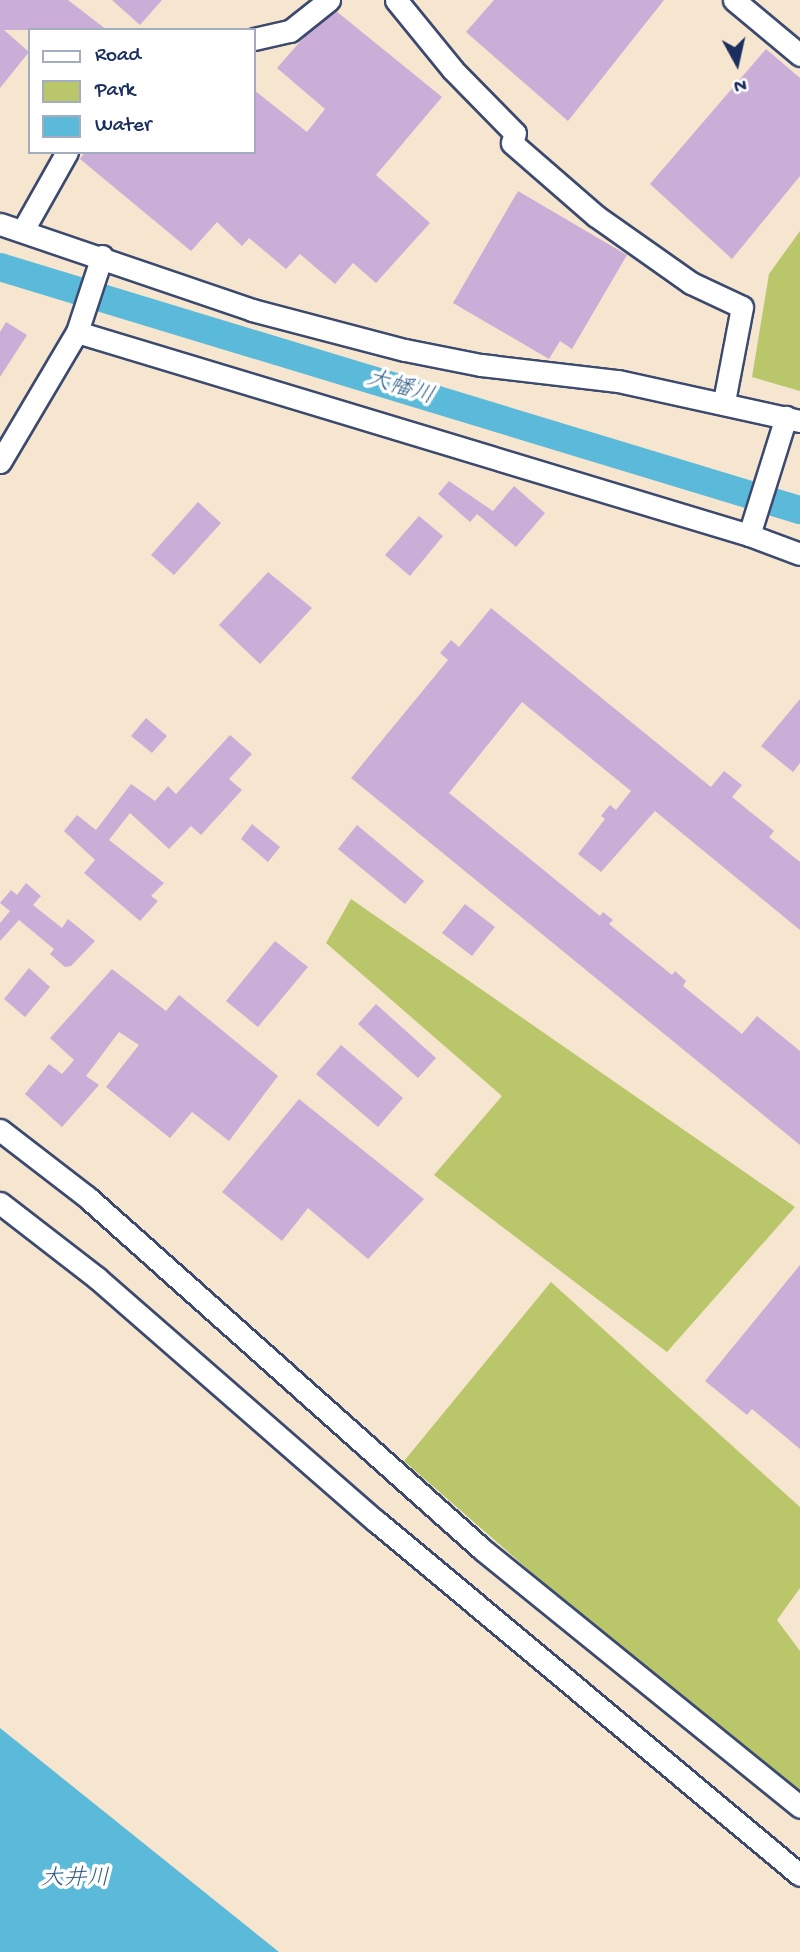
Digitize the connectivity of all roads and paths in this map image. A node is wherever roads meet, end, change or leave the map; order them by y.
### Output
1 (329, 0) edge
2 (396, 0) edge
3 (734, 0) edge
4 (256, 40) edge
5 (800, 55) edge
6 (66, 154) edge
7 (0, 224) edge
8 (23, 230) junction
9 (99, 263) junction
10 (77, 332) junction
11 (724, 401) junction
12 (793, 419) edge
13 (1, 459) edge
14 (750, 535) junction
15 (800, 554) edge
16 (0, 1130) edge
17 (0, 1203) edge
18 (800, 1807) edge
19 (800, 1875) edge

1 - 4 street
2 - 11 street
3 - 5 street
6 - 8 street
7 - 8 street
8 - 9 street
9 - 10 street
9 - 11 street
10 - 13 street
10 - 14 street
11 - 12 street
12 - 14 street
14 - 15 street
16 - 18 street
17 - 19 street

